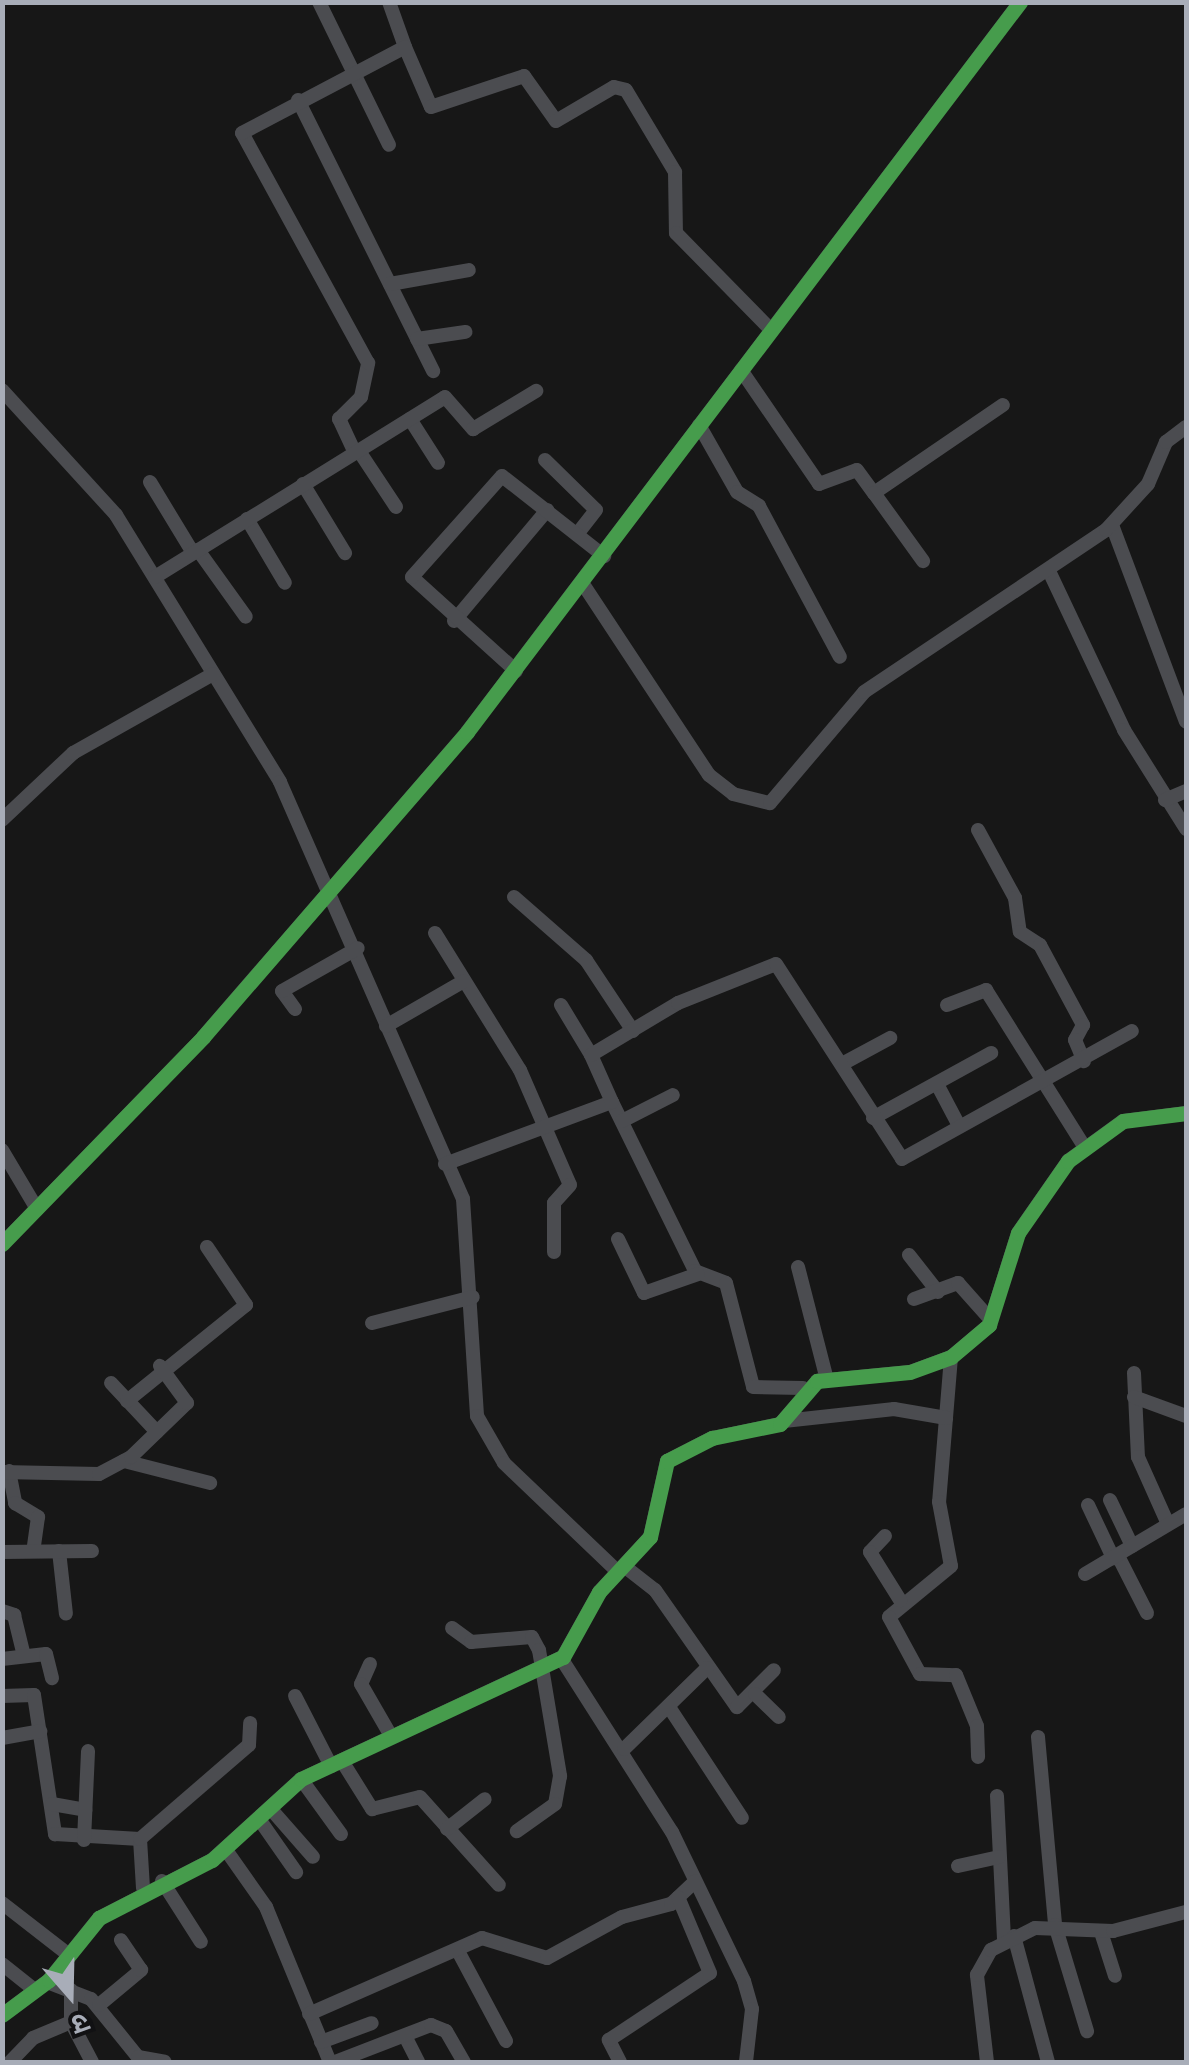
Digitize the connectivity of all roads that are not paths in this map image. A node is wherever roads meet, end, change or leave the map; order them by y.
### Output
1 (319, 2) edge
2 (389, 2) edge
3 (1020, 2) edge
4 (405, 47) junction
5 (354, 72) junction
6 (298, 100) junction
7 (389, 145) dead end
8 (469, 270) dead end
9 (390, 284) junction
10 (772, 331) junction
11 (465, 332) dead end
12 (417, 339) junction
13 (741, 370) junction
14 (433, 371) dead end
15 (2, 390) edge
16 (536, 391) dead end
17 (1004, 405) dead end
18 (410, 418) junction
19 (699, 425) junction
20 (1186, 428) edge
21 (357, 452) junction
22 (545, 460) dead end
23 (438, 463) dead end
24 (150, 482) dead end
25 (303, 484) junction
26 (874, 493) junction
27 (396, 507) dead end
28 (547, 510) junction
29 (247, 519) junction
30 (1112, 524) junction
31 (577, 534) junction
32 (196, 552) junction
33 (345, 553) dead end
34 (604, 556) junction
35 (923, 561) dead end
36 (1049, 571) junction
37 (155, 577) junction
38 (285, 583) dead end
39 (584, 584) junction
40 (246, 617) dead end
41 (454, 621) junction
42 (840, 656) dead end
43 (516, 671) junction
44 (213, 674) junction
45 (1186, 722) edge
46 (1186, 791) edge
47 (1167, 804) junction
48 (2, 820) edge
49 (1186, 828) edge
50 (978, 830) dead end
51 (332, 892) junction
52 (514, 898) dead end
53 (434, 933) dead end
54 (358, 948) junction
55 (464, 981) junction
56 (562, 1005) dead end
57 (947, 1005) dead end
58 (296, 1009) dead end
59 (386, 1026) junction
60 (1132, 1031) dead end
61 (633, 1032) junction
62 (890, 1038) dead end
63 (991, 1052) dead end
64 (591, 1055) junction
65 (1084, 1062) junction
66 (842, 1064) junction
67 (937, 1084) junction
68 (1040, 1084) junction
69 (674, 1096) dead end
70 (612, 1102) junction
71 (1186, 1113) edge
72 (873, 1118) junction
73 (622, 1121) junction
74 (957, 1122) junction
75 (546, 1127) junction
76 (1084, 1146) junction
77 (2, 1150) edge
78 (446, 1164) junction
79 (37, 1209) junction
80 (618, 1238) dead end
81 (2, 1244) edge
82 (207, 1247) dead end
83 (554, 1252) dead end
84 (910, 1255) dead end
85 (798, 1267) dead end
86 (698, 1274) junction
87 (938, 1292) junction
88 (473, 1297) junction
89 (914, 1298) dead end
90 (991, 1320) junction
91 (372, 1323) dead end
92 (951, 1357) junction
93 (160, 1366) junction
94 (1134, 1373) dead end
95 (827, 1380) junction
96 (110, 1382) dead end
97 (1134, 1398) junction
98 (126, 1401) junction
99 (794, 1405) junction
100 (1186, 1416) edge
101 (946, 1418) junction
102 (156, 1432) junction
103 (124, 1462) junction
104 (6, 1471) edge
105 (210, 1484) dead end
106 (1110, 1500) dead end
107 (1088, 1505) dead end
108 (1186, 1514) edge
109 (1168, 1524) junction
110 (885, 1536) dead end
111 (1132, 1546) junction
112 (92, 1550) dead end
113 (59, 1551) junction
114 (2, 1552) edge
115 (33, 1552) junction
116 (1115, 1557) junction
117 (621, 1569) junction
118 (1086, 1574) dead end
119 (900, 1600) junction
120 (2, 1611) edge
121 (1147, 1613) dead end
122 (66, 1614) dead end
123 (452, 1628) dead end
124 (24, 1656) junction
125 (2, 1658) edge
126 (561, 1658) junction
127 (370, 1664) dead end
128 (544, 1668) junction
129 (707, 1668) junction
130 (774, 1670) dead end
131 (52, 1678) dead end
132 (755, 1694) junction
133 (2, 1696) edge
134 (296, 1696) dead end
135 (672, 1710) junction
136 (779, 1717) dead end
137 (250, 1723) dead end
138 (40, 1731) junction
139 (391, 1736) junction
140 (2, 1738) edge
141 (1038, 1738) dead end
142 (624, 1749) junction
143 (88, 1750) dead end
144 (978, 1757) dead end
145 (336, 1763) junction
146 (302, 1779) junction
147 (996, 1796) dead end
148 (485, 1798) dead end
149 (52, 1804) junction
150 (85, 1810) junction
151 (265, 1814) junction
152 (742, 1818) dead end
153 (447, 1829) junction
154 (517, 1831) dead end
155 (341, 1834) dead end
156 (140, 1838) junction
157 (84, 1840) junction
158 (226, 1850) junction
159 (313, 1857) dead end
160 (999, 1858) junction
161 (958, 1866) dead end
162 (296, 1872) dead end
163 (162, 1882) junction
164 (695, 1882) junction
165 (499, 1885) dead end
166 (142, 1888) junction
167 (678, 1897) junction
168 (2, 1903) edge
169 (1186, 1912) edge
170 (1055, 1925) junction
171 (1102, 1932) junction
172 (1009, 1939) junction
173 (121, 1940) dead end
174 (201, 1942) dead end
175 (458, 1951) junction
176 (70, 1955) junction
177 (2, 1964) edge
178 (1115, 1976) dead end
179 (42, 1987) junction
180 (70, 1990) junction
181 (99, 2005) junction
182 (309, 2014) junction
183 (2, 2015) edge
184 (71, 2022) junction
185 (372, 2024) dead end
186 (1086, 2031) dead end
187 (405, 2036) junction
188 (506, 2041) dead end
189 (321, 2042) junction
190 (10, 2062) edge
191 (92, 2062) edge
192 (164, 2062) edge
193 (333, 2062) edge
194 (418, 2062) edge
195 (464, 2062) edge
196 (620, 2062) edge
197 (746, 2062) edge
198 (986, 2062) edge
199 (1048, 2062) edge

1 - 5 street
2 - 4 street
3 - 10 street
4 - 5 street
4 - 10 street
5 - 6 street
5 - 7 street
6 - 9 street
6 - 21 street
8 - 9 street
9 - 12 street
10 - 13 street
11 - 12 street
12 - 14 street
13 - 19 street
13 - 26 street
15 - 37 street
16 - 18 street
17 - 26 street
18 - 21 street
18 - 23 street
19 - 34 street
19 - 42 street
20 - 30 street
21 - 25 street
21 - 27 street
22 - 31 street
24 - 32 street
25 - 29 street
25 - 33 street
26 - 35 street
28 - 31 street
28 - 41 street
28 - 41 street
29 - 32 street
29 - 38 street
30 - 36 street
30 - 45 street
31 - 34 street
32 - 37 street
32 - 40 street
34 - 39 street
36 - 39 street
36 - 47 street
37 - 44 street
39 - 43 street
41 - 43 street
43 - 51 street
44 - 48 street
44 - 51 street
46 - 47 street
47 - 49 street
50 - 65 street
51 - 54 street
51 - 79 street
52 - 61 street
53 - 55 street
54 - 58 street
54 - 59 street
55 - 59 street
55 - 75 street
56 - 64 street
57 - 68 street
59 - 78 street
60 - 65 street
61 - 64 street
61 - 66 street
62 - 66 street
63 - 67 street
64 - 70 street
65 - 68 street
66 - 72 street
67 - 72 street
67 - 74 street
68 - 74 street
68 - 76 street
69 - 73 street
70 - 73 street
70 - 75 street
71 - 76 street
72 - 74 street
73 - 86 street
75 - 78 street
75 - 83 street
76 - 90 street
77 - 79 street
78 - 88 street
79 - 81 street
80 - 86 street
82 - 93 street
84 - 87 street
85 - 95 street
86 - 99 street
87 - 89 street
87 - 90 street
88 - 91 street
88 - 117 street
90 - 92 street
92 - 95 street
92 - 101 street
93 - 98 street
93 - 102 street
94 - 97 street
95 - 99 street
96 - 98 street
97 - 100 street
97 - 109 street
98 - 102 street
99 - 101 street
99 - 117 street
101 - 119 street
102 - 103 street
103 - 104 street
103 - 105 street
104 - 115 street
106 - 111 street
107 - 116 street
108 - 109 street
109 - 111 street
110 - 119 street
111 - 116 street
112 - 113 street
113 - 115 street
113 - 122 street
114 - 115 street
116 - 118 street
116 - 121 street
117 - 126 street
117 - 129 street
119 - 144 street
120 - 124 street
123 - 128 street
124 - 125 street
124 - 131 street
126 - 128 street
126 - 142 street
127 - 139 street
128 - 139 street
128 - 154 street
129 - 132 street
129 - 135 street
130 - 132 street
132 - 136 street
133 - 138 street
134 - 145 street
135 - 142 street
135 - 152 street
137 - 156 street
138 - 140 street
138 - 149 street
139 - 145 street
141 - 170 street
142 - 164 street
143 - 150 street
145 - 146 street
145 - 153 street
146 - 151 street
146 - 155 street
147 - 160 street
148 - 153 street
149 - 150 street
149 - 157 street
150 - 157 street
151 - 158 street
151 - 159 street
151 - 162 street
153 - 165 street
156 - 157 street
156 - 166 street
158 - 163 street
158 - 182 street
160 - 161 street
160 - 172 street
163 - 166 street
163 - 174 street
164 - 167 street
164 - 197 street
166 - 176 street
167 - 175 street
167 - 196 street
168 - 176 street
169 - 171 street
170 - 171 street
170 - 172 street
170 - 186 street
171 - 178 street
172 - 198 street
172 - 199 street
173 - 181 street
175 - 182 street
175 - 188 street
176 - 179 street
177 - 179 street
179 - 180 street
179 - 183 street
180 - 181 street
180 - 184 street
181 - 192 street
182 - 189 street
184 - 190 street
184 - 191 street
185 - 189 street
187 - 193 street
187 - 194 street
187 - 195 street
189 - 193 street

